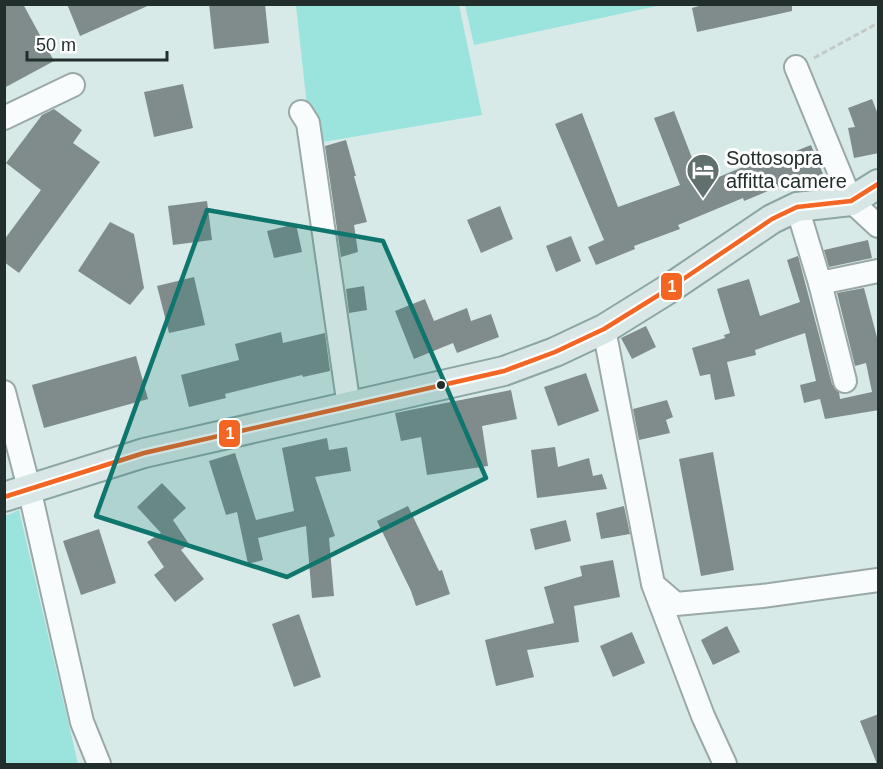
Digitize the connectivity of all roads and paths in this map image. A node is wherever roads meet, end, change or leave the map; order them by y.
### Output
1 (879, 23) edge
2 (796, 67) joint
3 (73, 85) dead end
4 (301, 112) dead end
5 (4, 118) edge
6 (879, 184) edge
7 (851, 201) junction
8 (797, 207) junction
9 (879, 226) edge
10 (879, 271) edge
11 (820, 283) junction
12 (604, 329) junction
13 (845, 381) dead end
14 (4, 392) edge
15 (349, 407) junction
16 (16, 492) edge
17 (879, 580) edge
18 (653, 584) junction
19 (99, 765) edge
20 (724, 765) edge

1 - 2 path
2 - 7 lane
3 - 5 lane
4 - 15 lane
6 - 7 main road
7 - 8 main road
7 - 9 lane
8 - 11 lane
8 - 12 main road
10 - 11 lane
11 - 13 lane
12 - 15 main road
12 - 18 lane
14 - 16 lane
15 - 16 main road
16 - 19 lane
17 - 18 lane
18 - 20 lane

